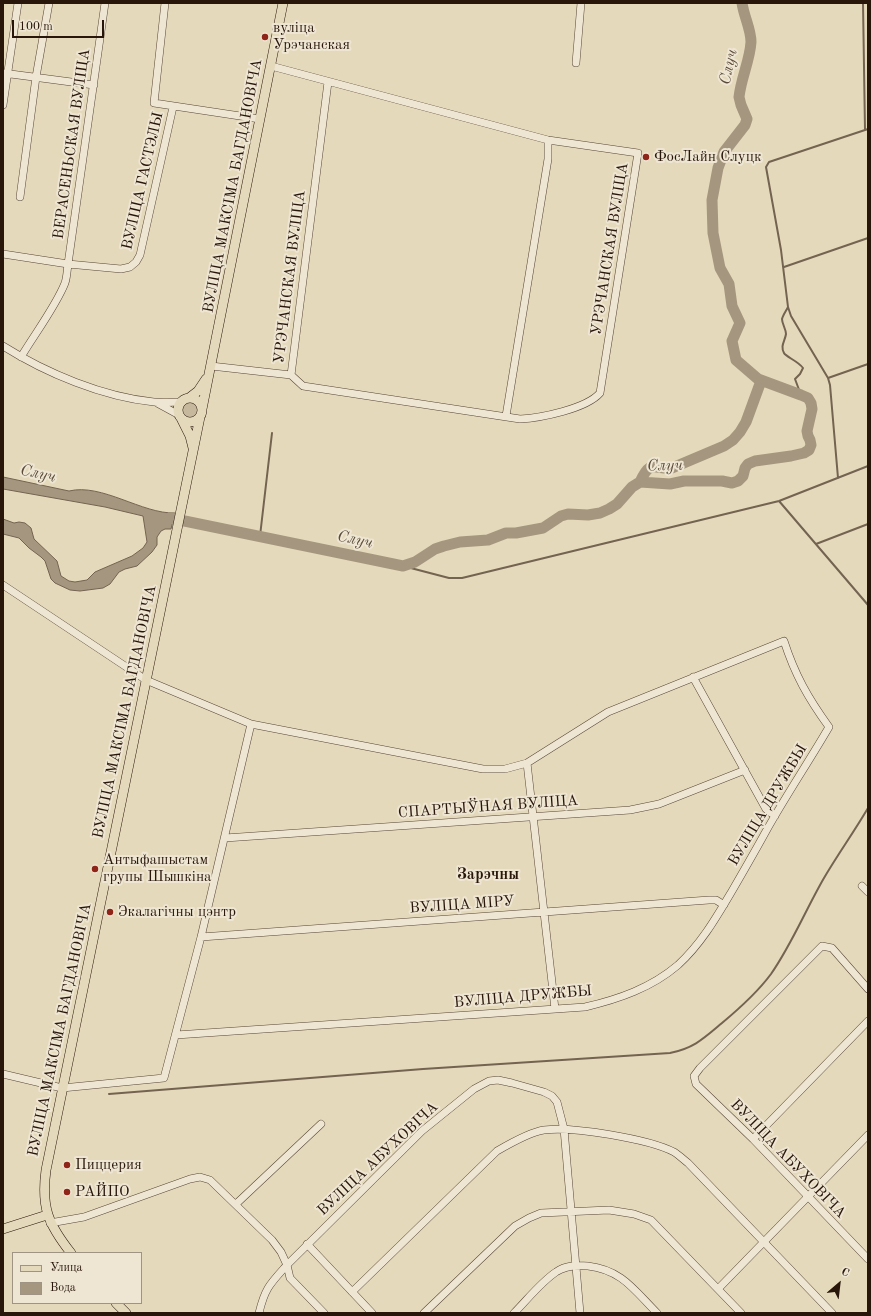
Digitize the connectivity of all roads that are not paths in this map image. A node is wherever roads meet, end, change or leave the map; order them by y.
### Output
1 (18, 3) edge
2 (49, 3) edge
3 (105, 3) edge
4 (165, 3) edge
5 (283, 3) edge
6 (581, 3) edge
7 (576, 63) dead end
8 (271, 66) junction
9 (5, 73) edge
10 (36, 77) junction
11 (328, 82) junction
12 (94, 85) junction
13 (3, 105) edge
14 (173, 107) junction
15 (260, 119) junction
16 (548, 140) junction
17 (20, 197) dead end
18 (3, 254) edge
19 (68, 264) junction
20 (3, 346) edge
21 (20, 357) junction
22 (210, 370) junction
23 (291, 375) junction
24 (185, 400) junction
25 (155, 402) junction
26 (201, 413) junction
27 (180, 416) junction
28 (506, 416) junction
29 (193, 454) junction
30 (3, 585) edge
31 (693, 677) junction
32 (146, 680) junction
33 (251, 724) junction
34 (527, 763) junction
35 (745, 770) junction
36 (533, 816) junction
37 (775, 816) junction
38 (225, 838) junction
39 (862, 886) dead end
40 (868, 892) edge
41 (724, 905) junction
42 (544, 912) junction
43 (201, 937) junction
44 (868, 989) edge
45 (555, 1009) junction
46 (868, 1021) edge
47 (176, 1035) junction
48 (3, 1074) edge
49 (62, 1088) junction
50 (321, 1124) dead end
51 (564, 1129) junction
52 (868, 1135) edge
53 (753, 1140) junction
54 (808, 1197) junction
55 (236, 1204) junction
56 (571, 1212) junction
57 (49, 1219) junction
58 (3, 1229) edge
59 (764, 1242) junction
60 (308, 1244) junction
61 (70, 1252) edge
62 (866, 1253) edge
63 (287, 1265) junction
64 (576, 1265) junction
65 (718, 1289) junction
66 (352, 1292) junction
67 (117, 1304) edge
68 (126, 1313) edge
69 (259, 1313) edge
70 (324, 1313) edge
71 (372, 1313) edge
72 (424, 1313) edge
73 (514, 1313) edge
74 (580, 1313) edge
75 (657, 1313) edge
76 (741, 1313) edge
77 (832, 1313) edge

1 - 9 street
2 - 10 street
3 - 12 street, ВЕРАСЕНЬСКАЯ ВУЛІЦА
4 - 14 street, ВУЛІЦА ГАСТЭЛЫ
5 - 8 main road, ВУЛІЦА МАКСІМА БАГДАНОВІЧА
6 - 7 street
8 - 11 street
8 - 15 main road, ВУЛІЦА МАКСІМА БАГДАНОВІЧА
9 - 10 street
9 - 13 street
10 - 12 street
10 - 17 street
11 - 16 street
11 - 23 street, УРЭЧАНСКАЯ ВУЛІЦА
12 - 19 street, ВЕРАСЕНЬСКАЯ ВУЛІЦА
14 - 15 street
14 - 19 street, ВУЛІЦА ГАСТЭЛЫ
15 - 22 main road, ВУЛІЦА МАКСІМА БАГДАНОВІЧА
16 - 28 street
16 - 28 street, УРЭЧАНСКАЯ ВУЛІЦА
18 - 19 street
19 - 21 street, ВЕРАСЕНЬСКАЯ ВУЛІЦА
20 - 21 street
21 - 25 street
22 - 23 street
22 - 24 main road, ВУЛІЦА МАКСІМА БАГДАНОВІЧА
22 - 26 main road, ВУЛІЦА МАКСІМА БАГДАНОВІЧА
23 - 28 street, УРЭЧАНСКАЯ ВУЛІЦА
24 - 25 street
24 - 26 main road
24 - 27 main road
25 - 27 street
26 - 27 main road
26 - 29 main road, ВУЛІЦА МАКСІМА БАГДАНОВІЧА
27 - 29 main road, ВУЛІЦА МАКСІМА БАГДАНОВІЧА
29 - 32 main road, ВУЛІЦА МАКСІМА БАГДАНОВІЧА
30 - 32 street
31 - 34 street
31 - 35 street
31 - 37 street, ВУЛІЦА ДРУЖБЫ
32 - 33 street
32 - 49 main road, ВУЛІЦА МАКСІМА БАГДАНОВІЧА
33 - 34 street
33 - 38 street
34 - 36 street
35 - 36 street, СПАРТЫЎНАЯ ВУЛІЦА
35 - 37 street
36 - 38 street, СПАРТЫЎНАЯ ВУЛІЦА
36 - 42 street
37 - 41 street, ВУЛІЦА ДРУЖБЫ
38 - 43 street
39 - 40 street
41 - 42 street, ВУЛІЦА МІРУ
41 - 45 street, ВУЛІЦА ДРУЖБЫ
42 - 43 street, ВУЛІЦА МІРУ
42 - 45 street
43 - 47 street
44 - 53 street, ВУЛІЦА АБУХОВІЧА
45 - 47 street, ВУЛІЦА ДРУЖБЫ
46 - 53 street
47 - 49 street
48 - 49 street
49 - 57 main road, ВУЛІЦА МАКСІМА БАГДАНОВІЧА
50 - 55 street
51 - 56 street
51 - 59 street
51 - 60 street, ВУЛІЦА АБУХОВІЧА
51 - 66 street
52 - 54 street
53 - 54 street, ВУЛІЦА АБУХОВІЧА
54 - 59 street
54 - 62 street, ВУЛІЦА АБУХОВІЧА
55 - 57 street
55 - 63 street
56 - 64 street
56 - 65 street
56 - 72 street
57 - 58 main road
57 - 61 main road, ВУЛІЦА МАКСІМА БАГДАНОВІЧА
59 - 65 street
59 - 77 street
60 - 63 street, ВУЛІЦА АБУХОВІЧА
60 - 66 street
63 - 69 street, ВУЛІЦА АБУХОВІЧА
63 - 70 street
64 - 73 street
64 - 74 street
64 - 75 street
65 - 76 street
66 - 71 street
67 - 68 main road

